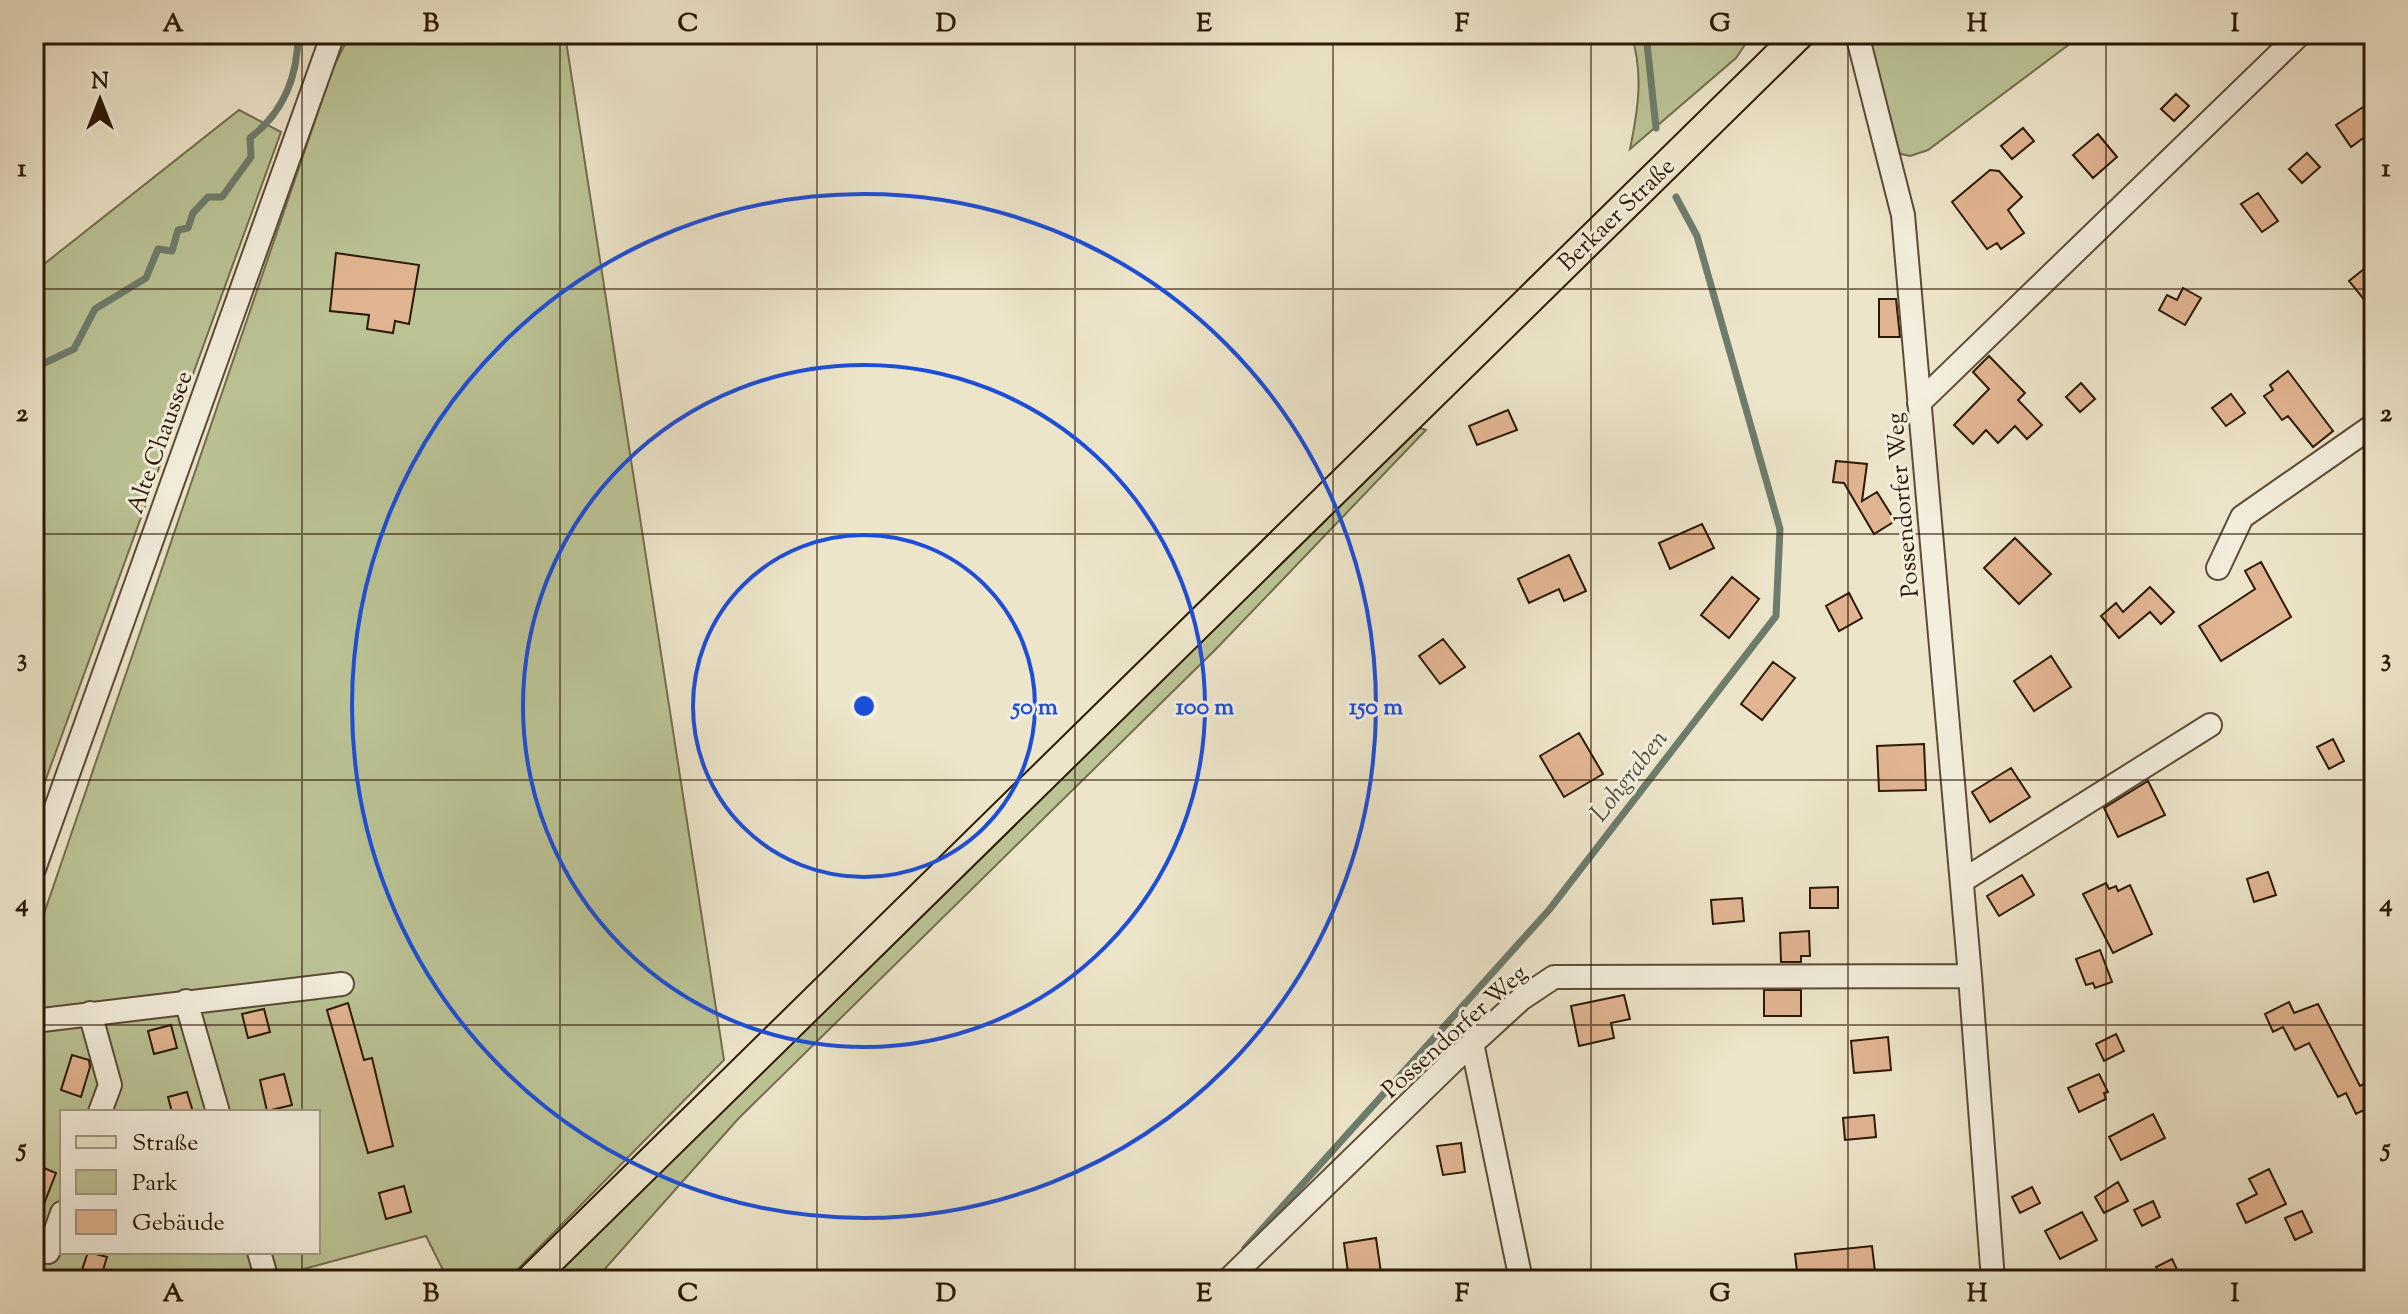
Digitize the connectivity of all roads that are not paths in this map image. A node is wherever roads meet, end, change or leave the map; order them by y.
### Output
1 (333, 34) edge
2 (1800, 34) edge
3 (1857, 34) edge
4 (2300, 34) edge
5 (1919, 403) junction
6 (2374, 425) edge
7 (2218, 568) dead end
8 (2210, 725) dead end
9 (34, 869) edge
10 (1962, 881) junction
11 (1970, 976) junction
12 (342, 984) dead end
13 (186, 1001) junction
14 (90, 1013) junction
15 (34, 1021) edge
16 (1472, 1043) junction
17 (101, 1110) edge
18 (217, 1110) edge
19 (60, 1219) edge
20 (48, 1252) dead end
21 (530, 1280) edge
22 (1228, 1280) edge
23 (1521, 1280) edge
24 (1993, 1280) edge

1 - 9 street, Alte Chaussee
2 - 21 main road, Berkaer Straße
3 - 5 street, Possendorfer Weg
4 - 5 street
5 - 10 street, Possendorfer Weg
6 - 7 street
8 - 10 street
10 - 11 street, Possendorfer Weg
11 - 16 street, Possendorfer Weg
11 - 24 street, Possendorfer Weg
12 - 13 street
13 - 14 street
13 - 18 street
14 - 15 street
14 - 17 street
16 - 22 street, Possendorfer Weg
16 - 23 street
19 - 20 street

